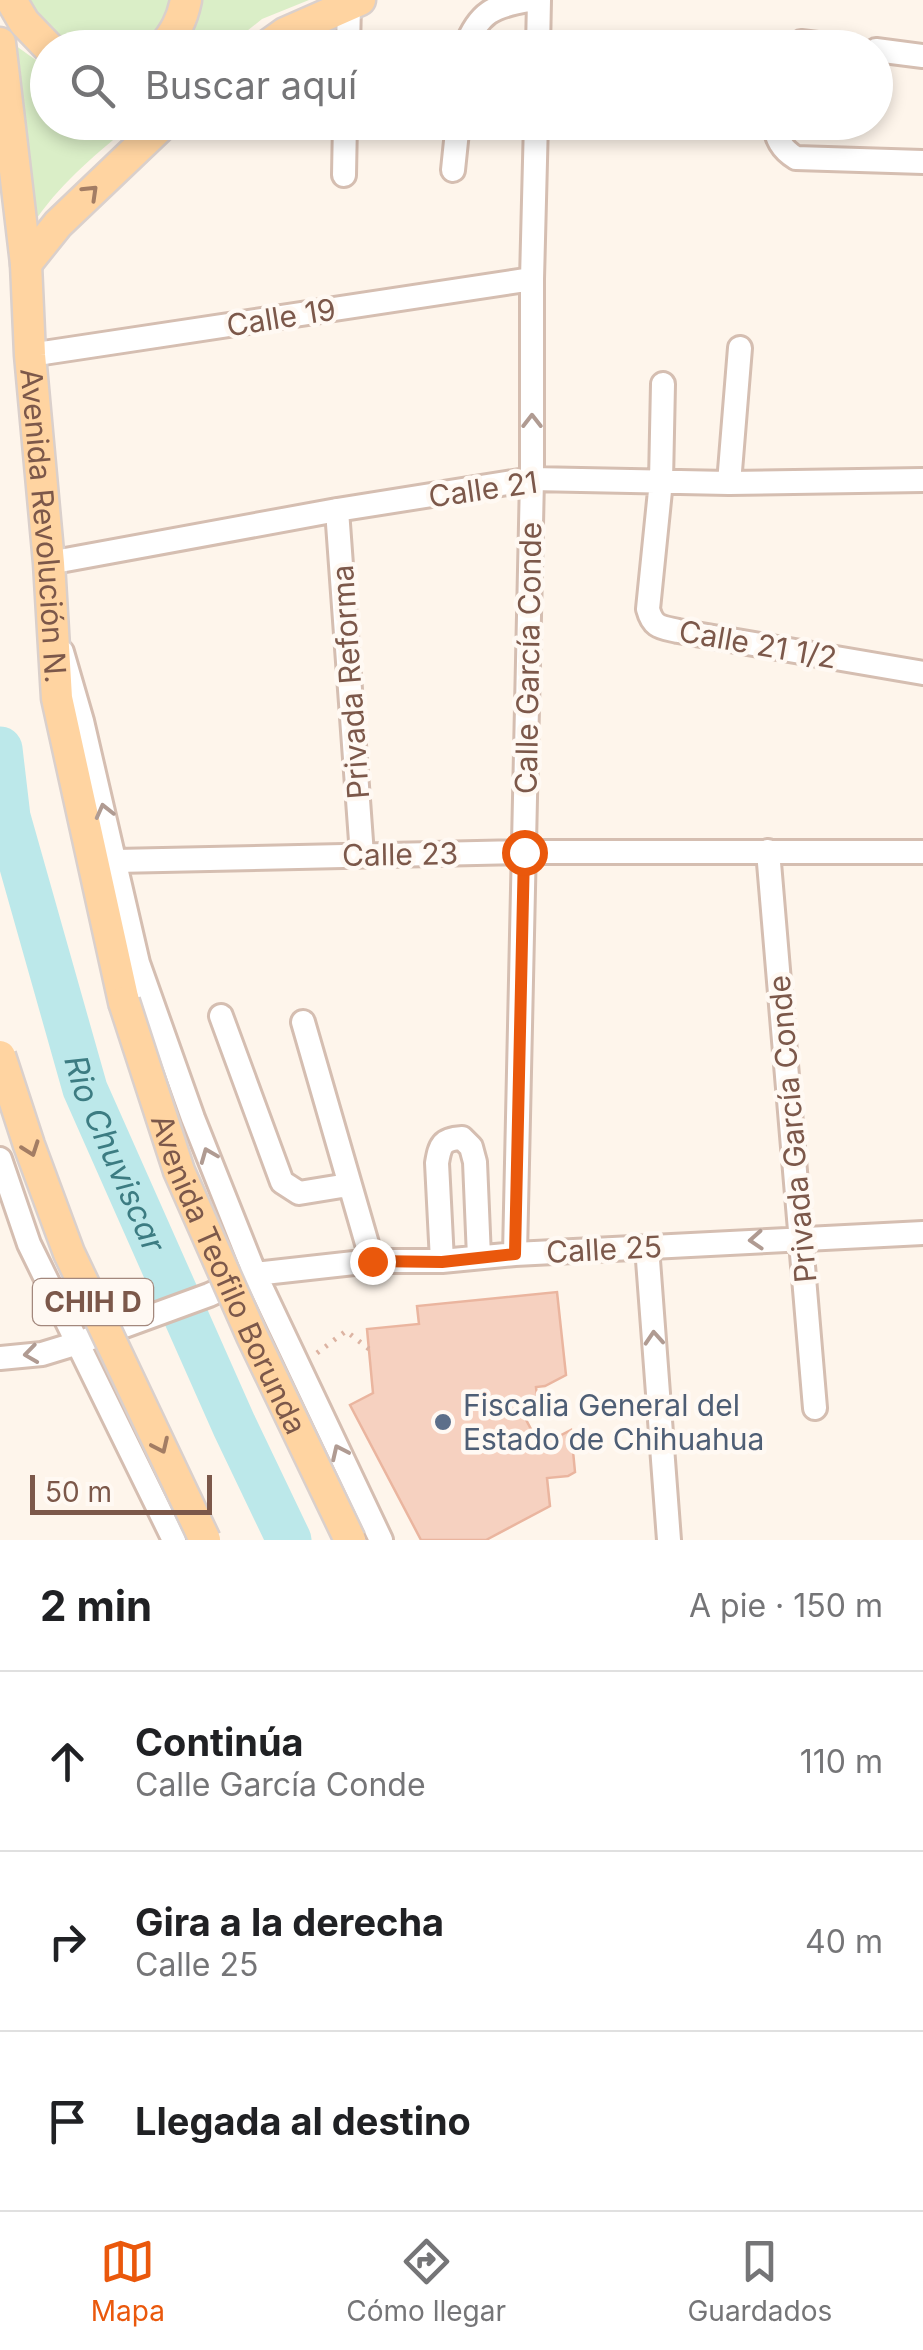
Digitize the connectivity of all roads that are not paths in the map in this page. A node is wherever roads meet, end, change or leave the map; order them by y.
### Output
1 (11, 0) edge
2 (186, 0) edge
3 (529, 0) edge
4 (539, 0) edge
5 (354, 2) edge
6 (32, 30) edge
7 (176, 30) edge
8 (292, 30) edge
9 (350, 30) edge
10 (474, 30) edge
11 (538, 30) edge
12 (0, 43) edge
13 (893, 52) edge
14 (923, 56) edge
15 (146, 140) edge
16 (345, 140) edge
17 (456, 140) edge
18 (536, 140) edge
19 (778, 140) edge
20 (923, 162) edge
21 (452, 170) dead end
22 (344, 175) dead end
23 (26, 264) junction
24 (532, 278) junction
25 (740, 348) dead end
26 (30, 355) junction
27 (663, 384) dead end
28 (532, 479) junction
29 (923, 480) edge
30 (661, 481) junction
31 (729, 483) junction
32 (337, 510) junction
33 (48, 563) junction
34 (53, 623) junction
35 (923, 673) edge
36 (768, 850) junction
37 (524, 852) junction
38 (923, 852) edge
39 (362, 855) junction
40 (116, 861) junction
41 (124, 1002) joint
42 (221, 1016) dead end
43 (303, 1022) dead end
44 (0, 1056) edge
45 (0, 1160) edge
46 (348, 1185) junction
47 (923, 1232) edge
48 (801, 1238) junction
49 (646, 1248) junction
50 (515, 1254) junction
51 (479, 1257) junction
52 (372, 1261) junction
53 (442, 1262) junction
54 (255, 1274) junction
55 (78, 1342) junction
56 (0, 1358) edge
57 (815, 1408) dead end
58 (174, 1540) edge
59 (205, 1540) edge
60 (350, 1540) edge
61 (381, 1540) edge
62 (669, 1540) edge

1 - 6 main road
2 - 7 main road
3 - 10 street
4 - 11 street
5 - 8 main road
5 - 9 street
12 - 23 main road, Avenida Revolución N.
13 - 14 street
23 -> 15 main road
16 - 22 street
17 - 21 street
18 - 24 street, Calle García Conde
19 - 20 street
23 - 26 main road, Avenida Revolución N.
24 - 26 street, Calle 19
28 -> 24 street, Calle García Conde
25 - 31 street
26 - 33 main road, Avenida Revolución N.
27 - 30 street, Calle 21 1/2
28 - 30 street, Calle 21
28 - 32 street, Calle 21
28 - 37 street, Calle García Conde
29 - 31 street, Calle 21
30 - 31 street, Calle 21
30 - 35 street, Calle 21 1/2
32 - 33 street, Calle 21
32 - 39 street, Privada Reforma
33 - 34 main road, Avenida Revolución N.
40 -> 34 street
34 - 41 main road, Avenida Revolución N.
36 - 37 street, Calle 23
36 - 38 street, Calle 23
36 - 48 street, Privada García Conde
37 - 39 street, Calle 23
37 - 50 street, Calle García Conde
39 - 40 street, Calle 23
54 -> 40 street
41 - 60 main road, Avenida Teofilo Borunda, bridge
42 - 46 street
43 - 46 street
44 -> 59 main road, CHIH D, bridge
45 - 55 street
46 - 52 street
47 - 48 street, Calle 25
48 -> 49 street, Calle 25
48 - 57 street, Privada García Conde
49 - 50 street, Calle 25
62 -> 49 street
50 - 51 street, Calle 25
51 - 53 street, Calle 25
51 - 53 street
52 - 53 street, Calle 25
52 - 54 street, Calle 25
54 - 55 street, Calle 25
61 -> 54 street
55 -> 56 street, Calle 25
55 - 58 street

